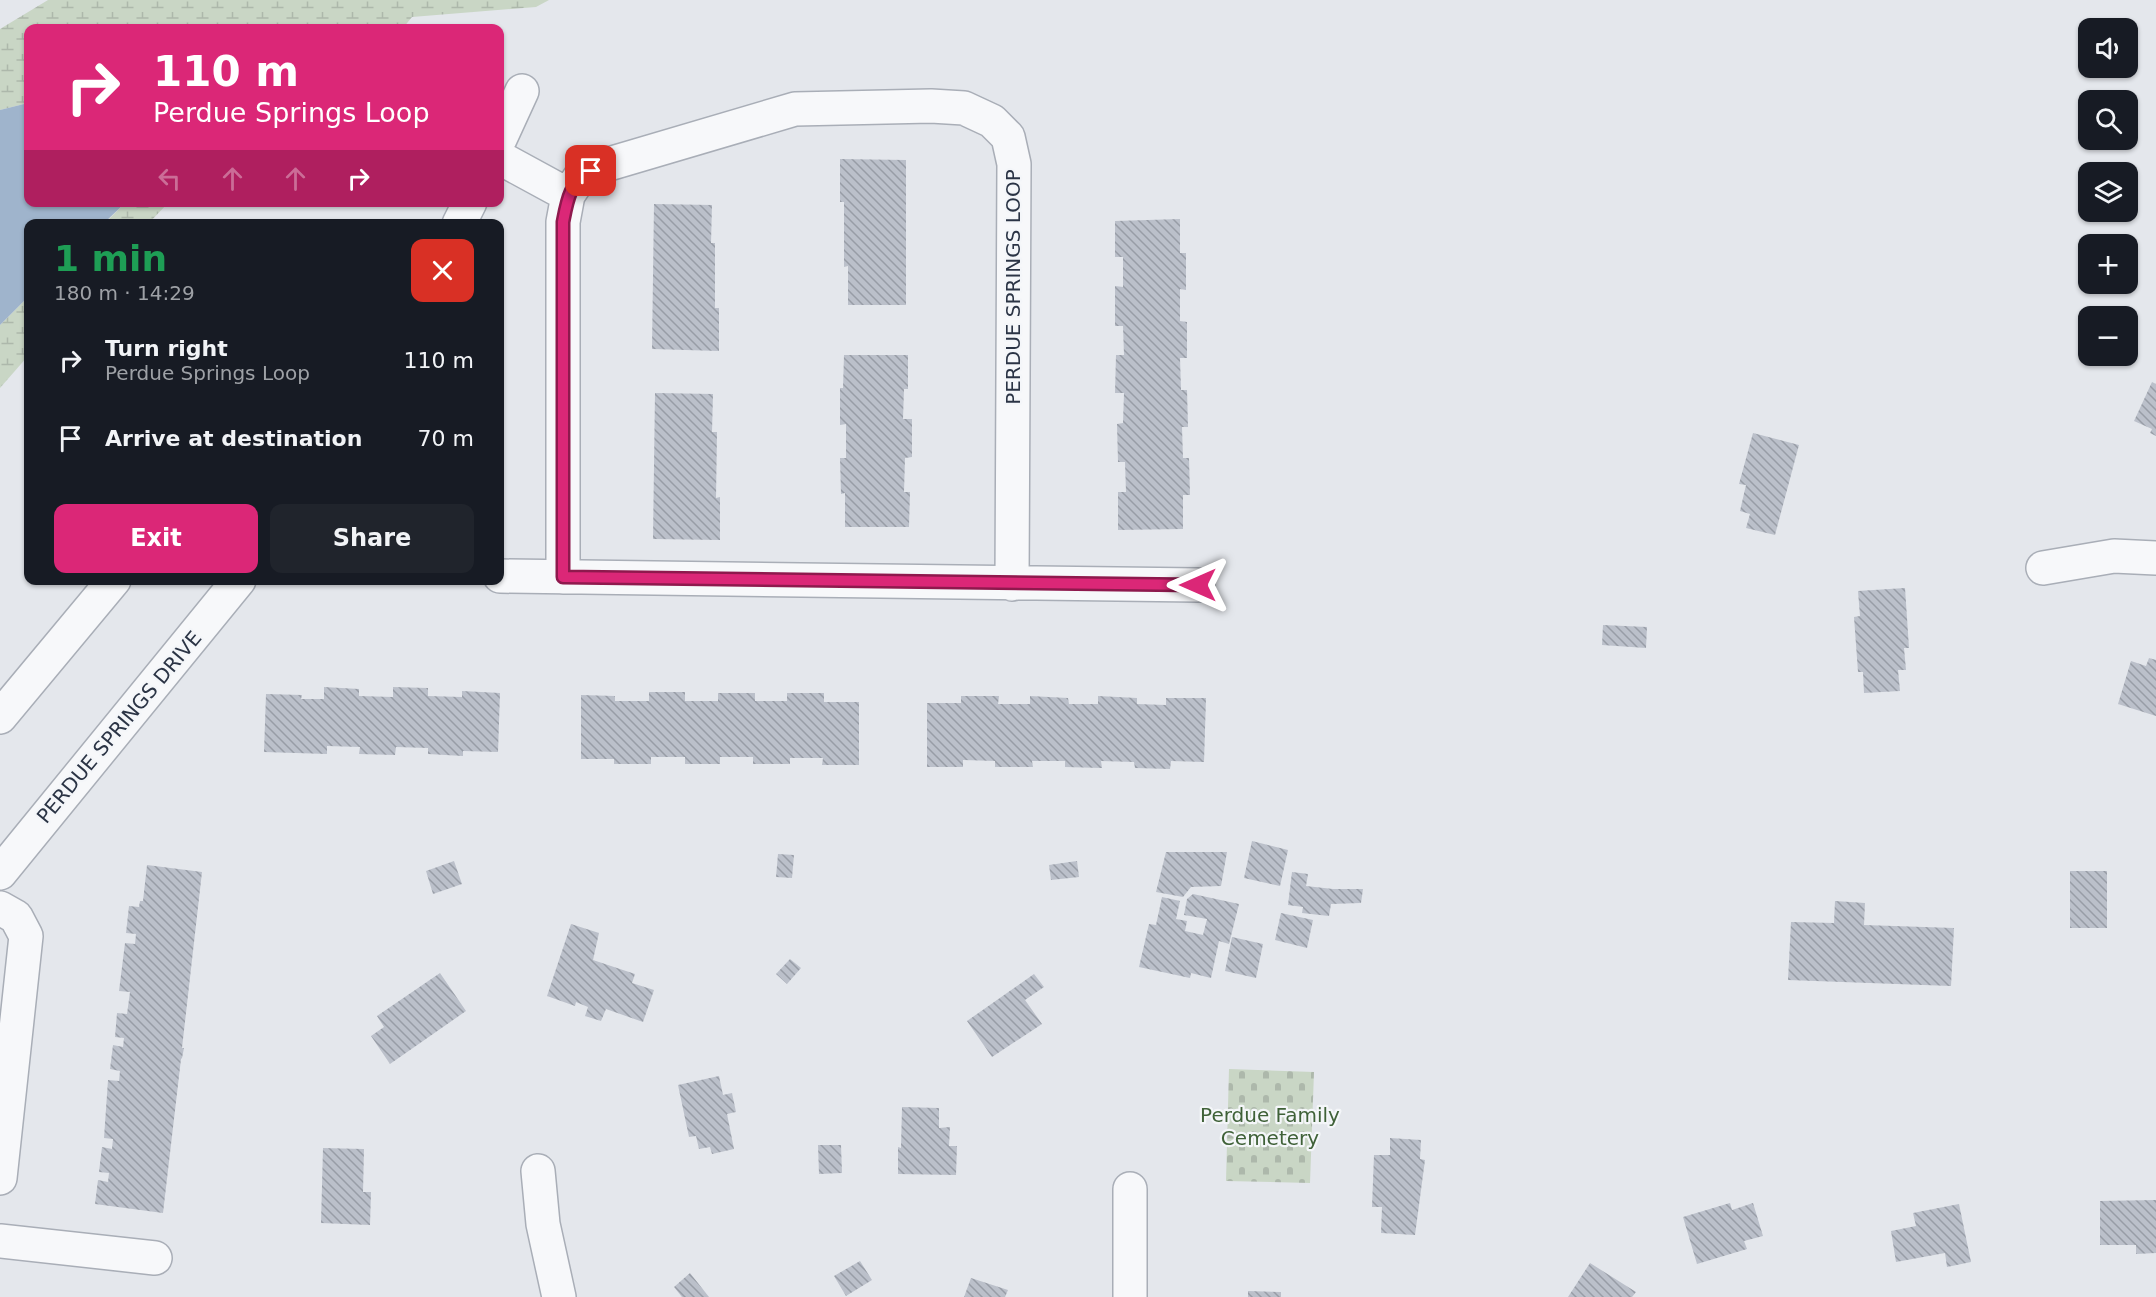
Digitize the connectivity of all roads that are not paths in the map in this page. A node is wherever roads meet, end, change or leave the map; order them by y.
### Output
1 (522, 91) dead end
2 (504, 130) edge
3 (504, 160) edge
4 (568, 195) junction
5 (2156, 558) edge
6 (2043, 568) dead end
7 (504, 576) edge
8 (563, 577) junction
9 (1012, 584) junction
10 (110, 585) edge
11 (235, 585) edge
12 (1198, 585) dead end
13 (0, 717) edge
14 (0, 873) edge
15 (0, 908) edge
16 (538, 1171) dead end
17 (0, 1178) edge
18 (1130, 1189) dead end
19 (0, 1241) edge
20 (155, 1258) dead end
21 (559, 1297) edge
22 (1130, 1297) edge

1 - 2 street
3 - 4 street
4 - 8 street
4 - 9 street, PERDUE SPRINGS LOOP
5 - 6 street
7 - 8 street
8 - 9 street
9 - 12 street
10 - 13 street
11 - 14 street, PERDUE SPRINGS DRIVE
15 - 17 street
16 - 21 street
18 - 22 street
19 - 20 street

